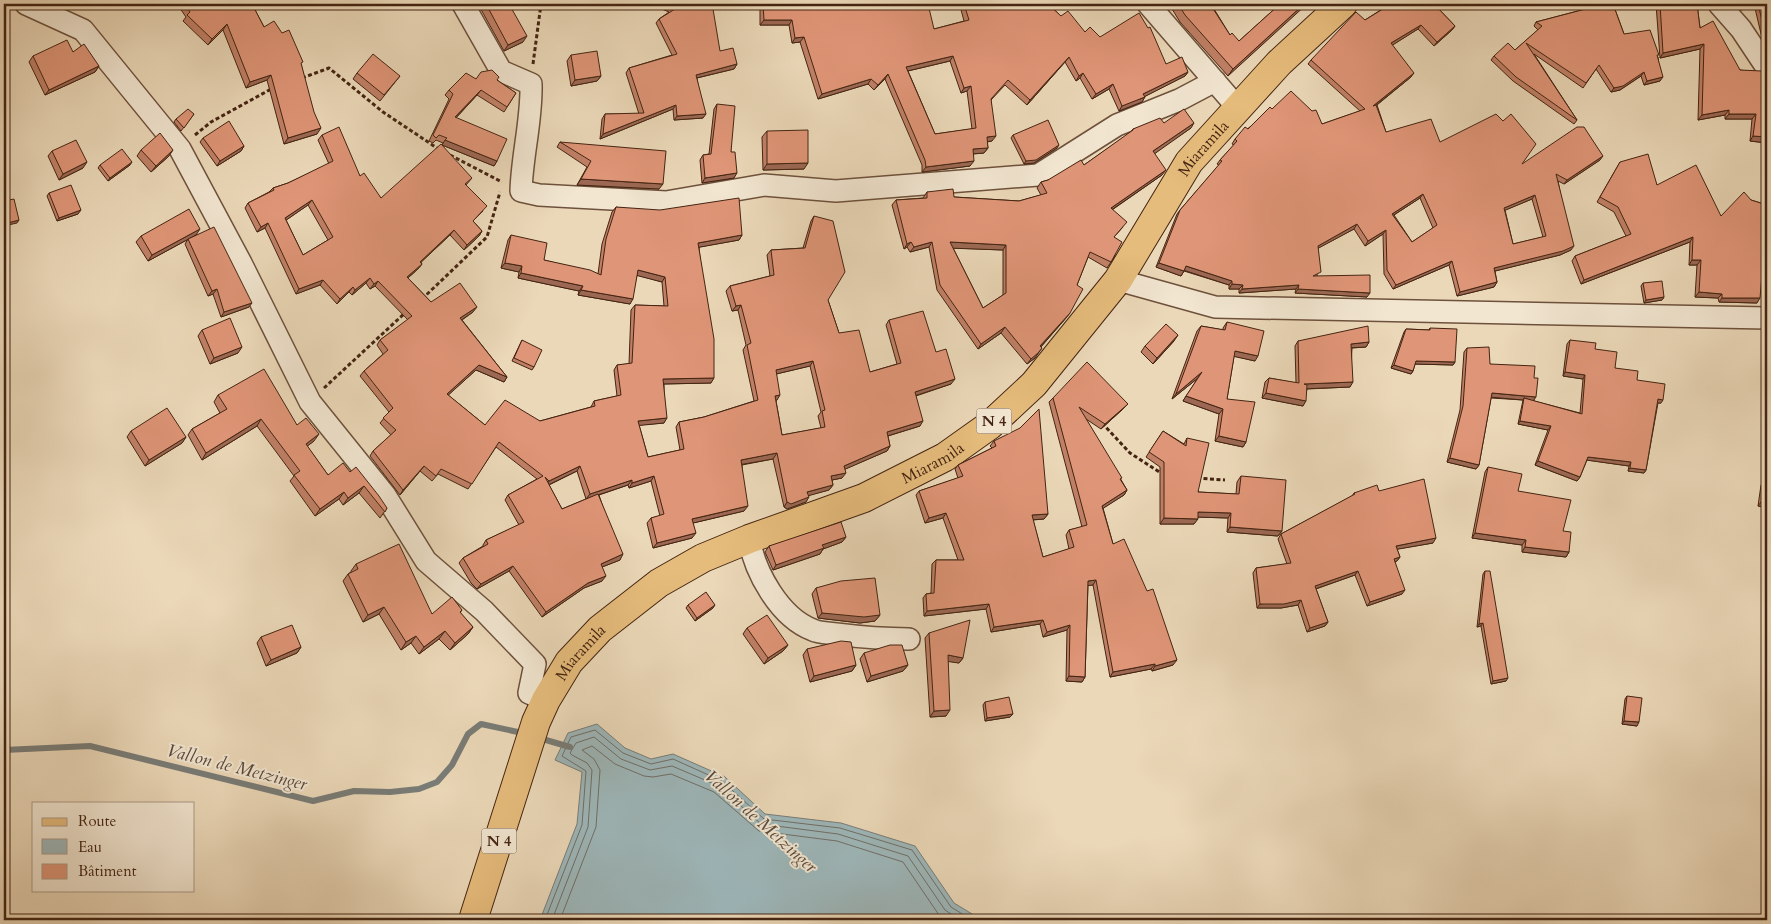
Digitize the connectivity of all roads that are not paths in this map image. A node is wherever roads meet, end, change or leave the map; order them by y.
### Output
1 (26, 4) edge
2 (463, 4) edge
3 (1148, 4) edge
4 (1343, 4) edge
5 (1719, 4) edge
6 (1767, 68) edge
7 (1215, 81) junction
8 (1237, 108) junction
9 (1118, 280) junction
10 (1767, 318) edge
11 (749, 539) junction
12 (909, 639) dead end
13 (545, 704) junction
14 (473, 920) edge

1 - 13 street
2 - 7 street
3 - 7 street
4 - 8 main road, Miaramila / N 4
5 - 6 street
7 - 8 street
8 - 9 main road, Miaramila / N 4
9 - 10 street
9 - 11 main road, Miaramila / N 4
11 - 12 street
11 - 13 main road, Miaramila / N 4
13 - 14 main road, N 4

